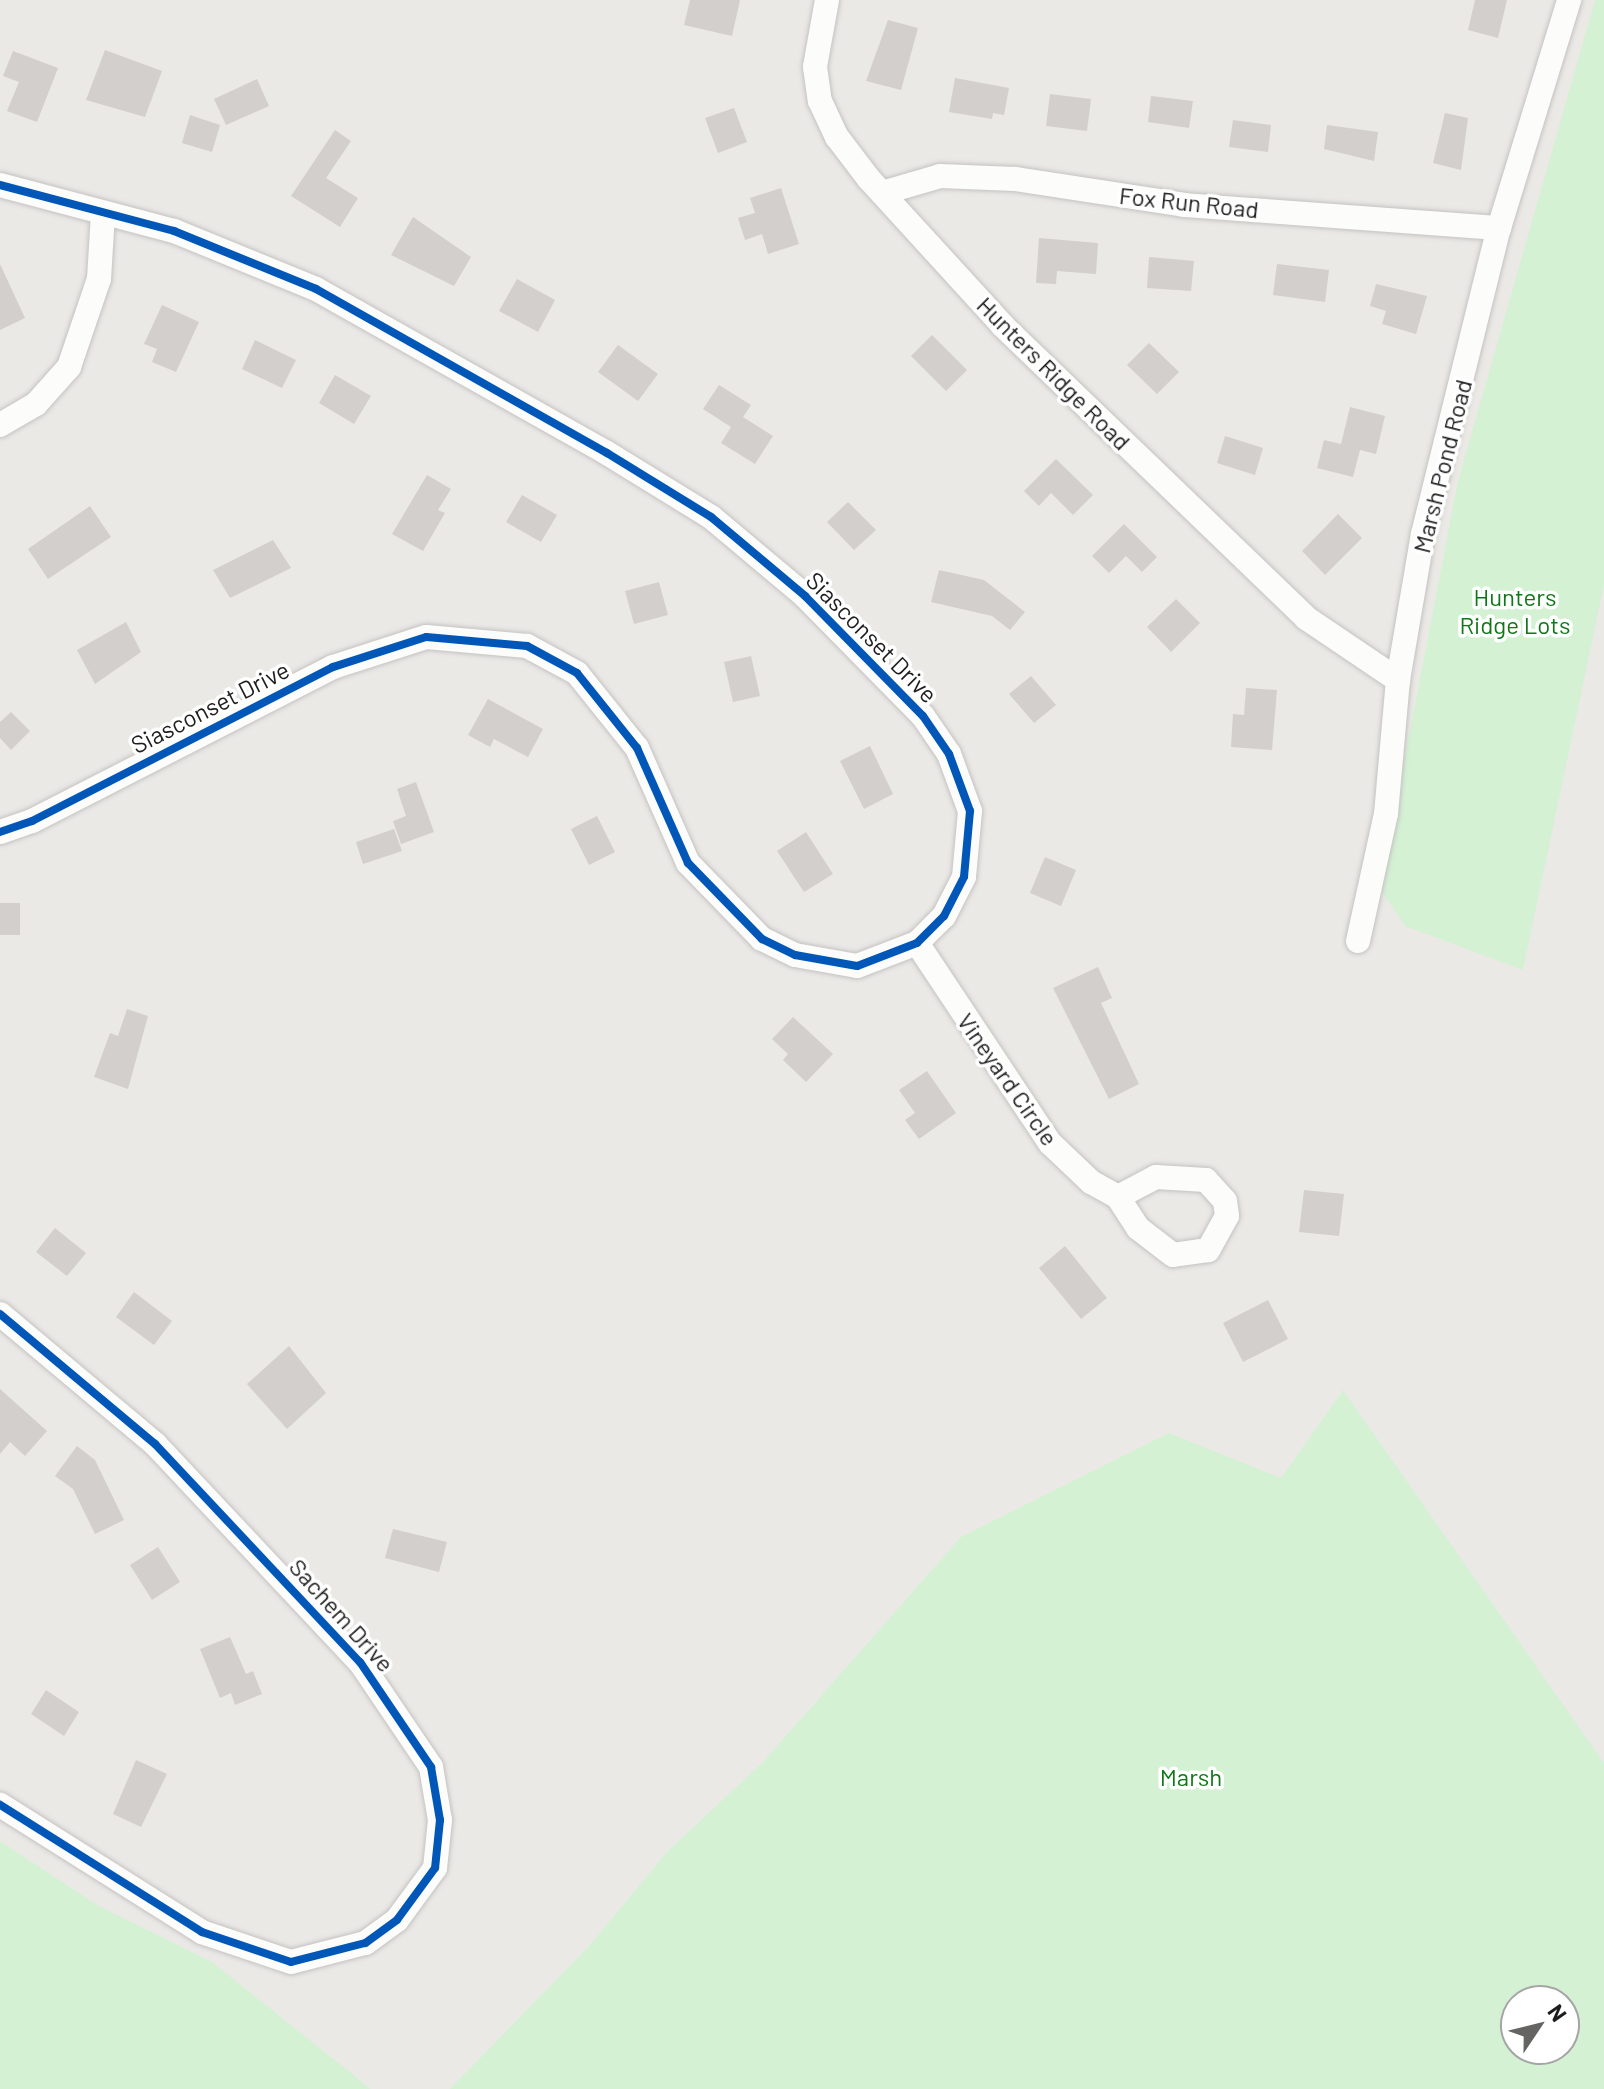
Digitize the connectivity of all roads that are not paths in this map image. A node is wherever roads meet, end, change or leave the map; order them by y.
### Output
1 (827, 0) edge
2 (1569, 0) edge
3 (0, 185) edge
4 (882, 193) junction
5 (103, 214) junction
6 (1499, 228) junction
7 (0, 425) edge
8 (1398, 680) junction
9 (0, 832) edge
10 (1358, 941) dead end
11 (917, 943) junction
12 (1118, 1197) dead end
13 (0, 1314) edge
14 (0, 1805) edge

1 - 4 street, Hunters Ridge Road
2 - 6 street, Marsh Pond Road
3 - 5 street, Siasconset Drive
4 - 6 street, Fox Run Road
4 - 8 street, Hunters Ridge Road
5 - 7 street
5 - 11 street, Siasconset Drive
6 - 8 street, Marsh Pond Road
8 - 10 street, Marsh Pond Road
9 - 11 street, Siasconset Drive
11 - 12 street, Vineyard Circle
13 - 14 street, Sachem Drive

